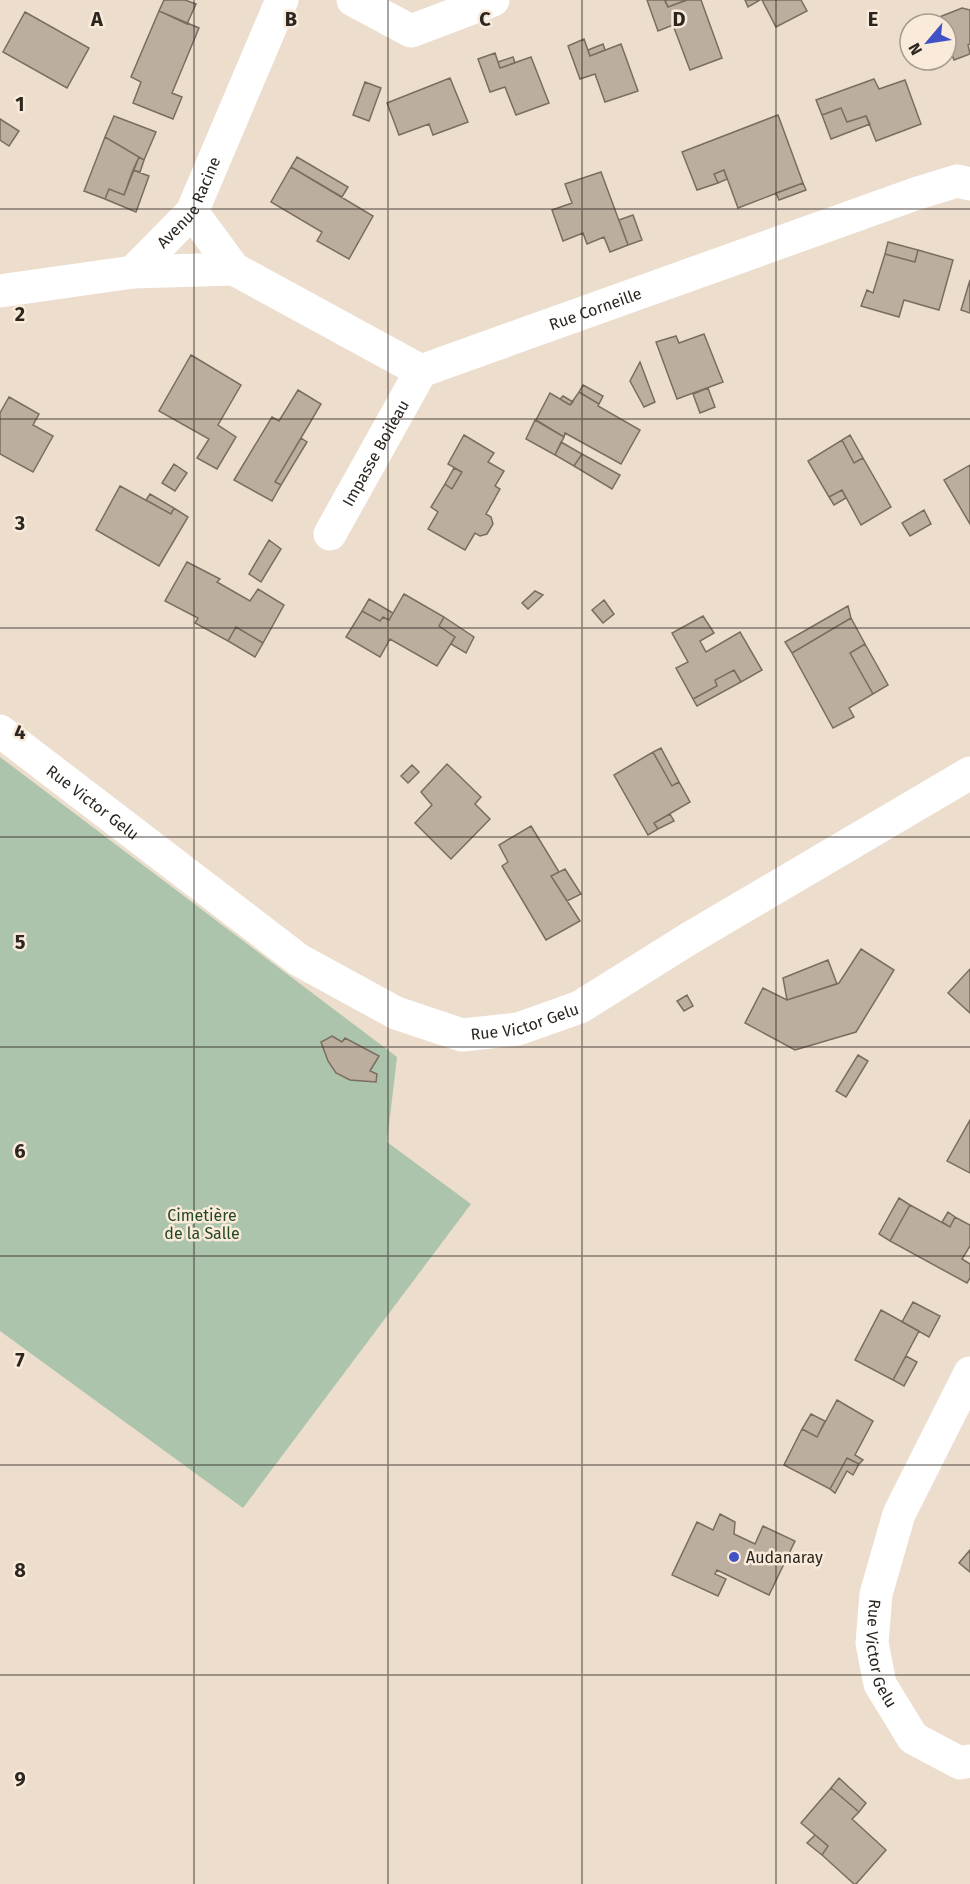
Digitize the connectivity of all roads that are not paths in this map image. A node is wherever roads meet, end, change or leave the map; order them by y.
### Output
1 (282, 0) edge
2 (353, 0) edge
3 (493, 0) edge
4 (970, 184) edge
5 (192, 212) junction
6 (234, 269) junction
7 (133, 272) junction
8 (0, 291) edge
9 (421, 371) junction
10 (330, 534) dead end
11 (0, 731) edge
12 (970, 773) edge
13 (970, 1373) edge
14 (970, 1761) edge

1 - 5 street, Avenue Racine
2 - 3 street
4 - 9 street, Rue Corneille
5 - 6 street
5 - 7 street, Avenue Racine
6 - 7 street
6 - 9 street
7 - 8 street
9 - 10 street, Impasse Boileau
11 - 12 street, Rue Victor Gelu
13 - 14 street, Rue Victor Gelu

